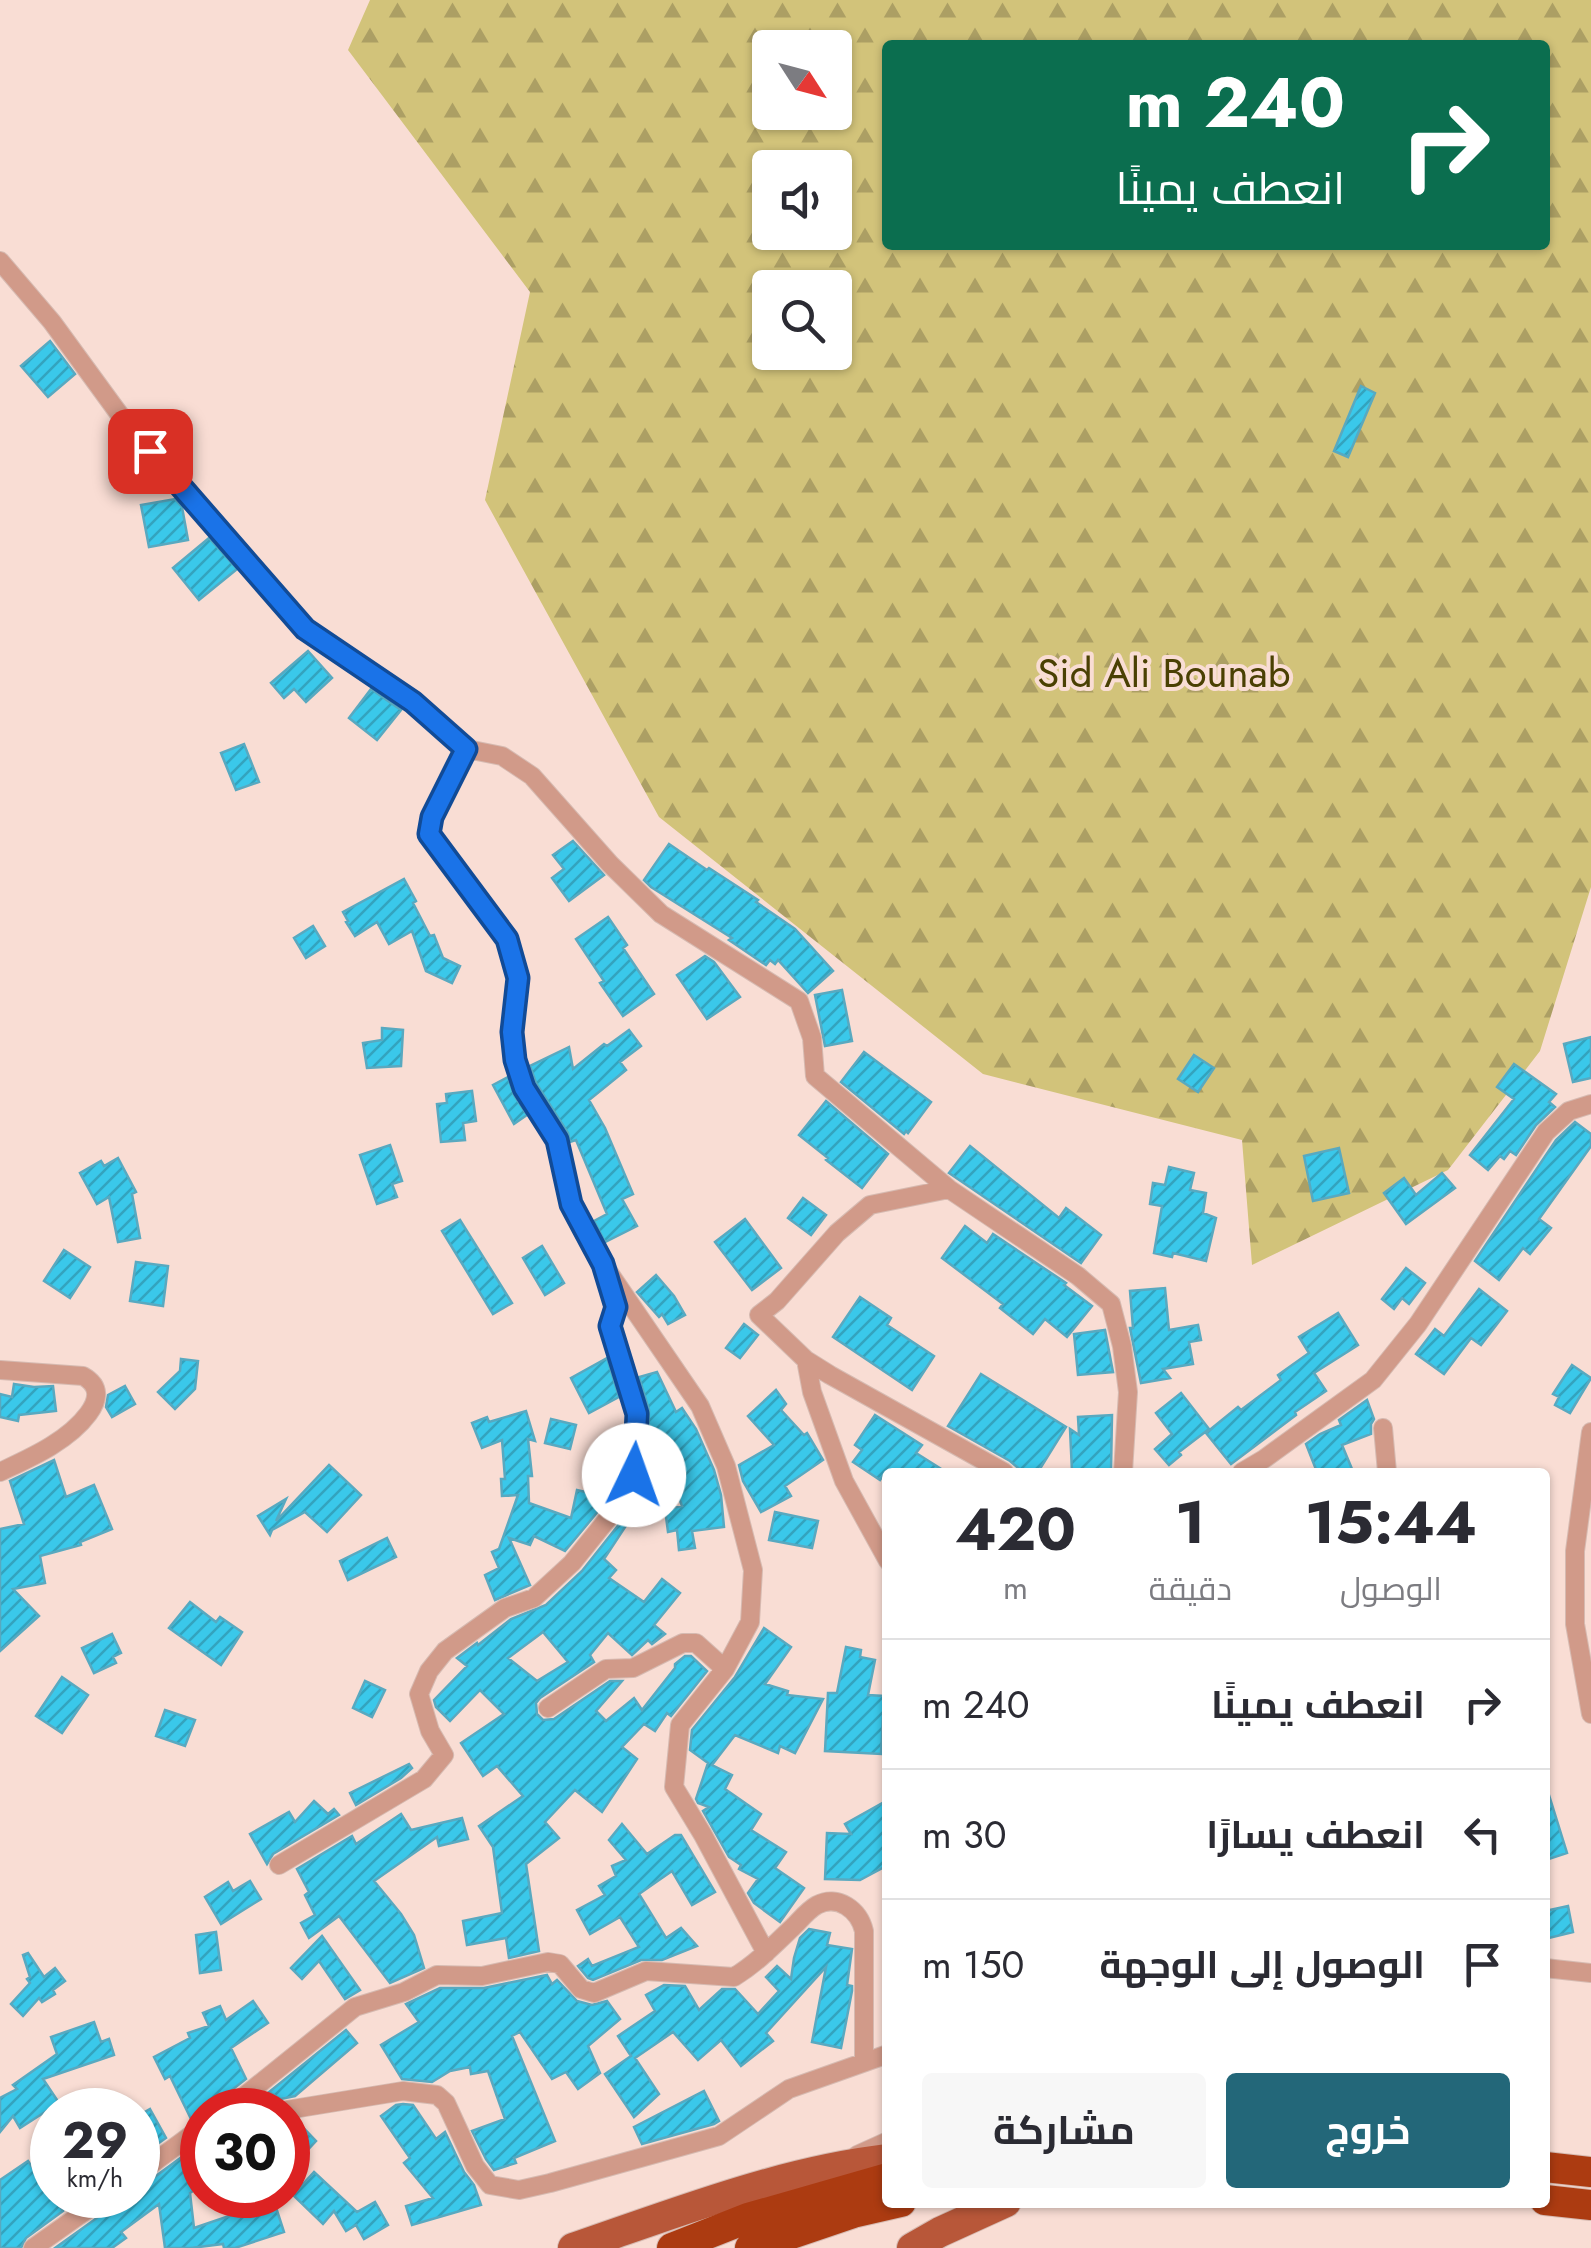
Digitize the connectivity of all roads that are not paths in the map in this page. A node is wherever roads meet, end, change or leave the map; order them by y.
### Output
1 (0, 261) edge
2 (466, 749) junction
3 (1591, 1104) edge
4 (949, 1189) junction
5 (603, 1264) junction
6 (806, 1360) junction
7 (0, 1370) edge
8 (1383, 1428) dead end
9 (1591, 1432) edge
10 (997, 1468) edge
11 (1123, 1468) edge
12 (1248, 1468) edge
13 (1388, 1468) edge
14 (0, 1472) edge
15 (1587, 1492) edge
16 (882, 1550) edge
17 (1583, 1624) edge
18 (725, 1669) junction
19 (548, 1708) dead end
20 (1591, 1714) edge
21 (279, 1865) dead end
22 (766, 1952) junction
23 (1550, 1969) edge
24 (1591, 1973) edge
25 (882, 2056) edge
26 (864, 2061) junction
27 (256, 2088) edge
28 (310, 2106) edge
29 (882, 2144) edge
30 (882, 2161) edge
31 (1550, 2168) edge
32 (824, 2169) junction
33 (1591, 2172) edge
34 (882, 2180) edge
35 (1550, 2201) edge
36 (1591, 2205) edge
37 (882, 2206) edge
38 (993, 2208) edge
39 (75, 2218) edge
40 (33, 2248) edge
41 (572, 2248) edge
42 (672, 2248) edge
43 (750, 2248) edge
44 (912, 2248) edge

1 - 2 street
2 - 4 street
2 - 5 street
3 - 12 street
4 - 6 street
4 - 11 street
5 - 18 street
5 - 21 street
6 - 10 street
6 - 16 street
7 - 14 street
8 - 13 street
9 - 15 street
15 - 17 street
17 - 20 street
18 - 19 street
18 - 22 street
22 - 26 street
22 - 27 street
23 - 24 street
25 - 26 street
26 - 28 street
29 - 32 street
30 - 32 main road
31 - 33 highway
32 - 41 main road
34 - 42 highway
35 - 36 highway
37 - 43 highway
38 - 44 main road
39 - 40 street

